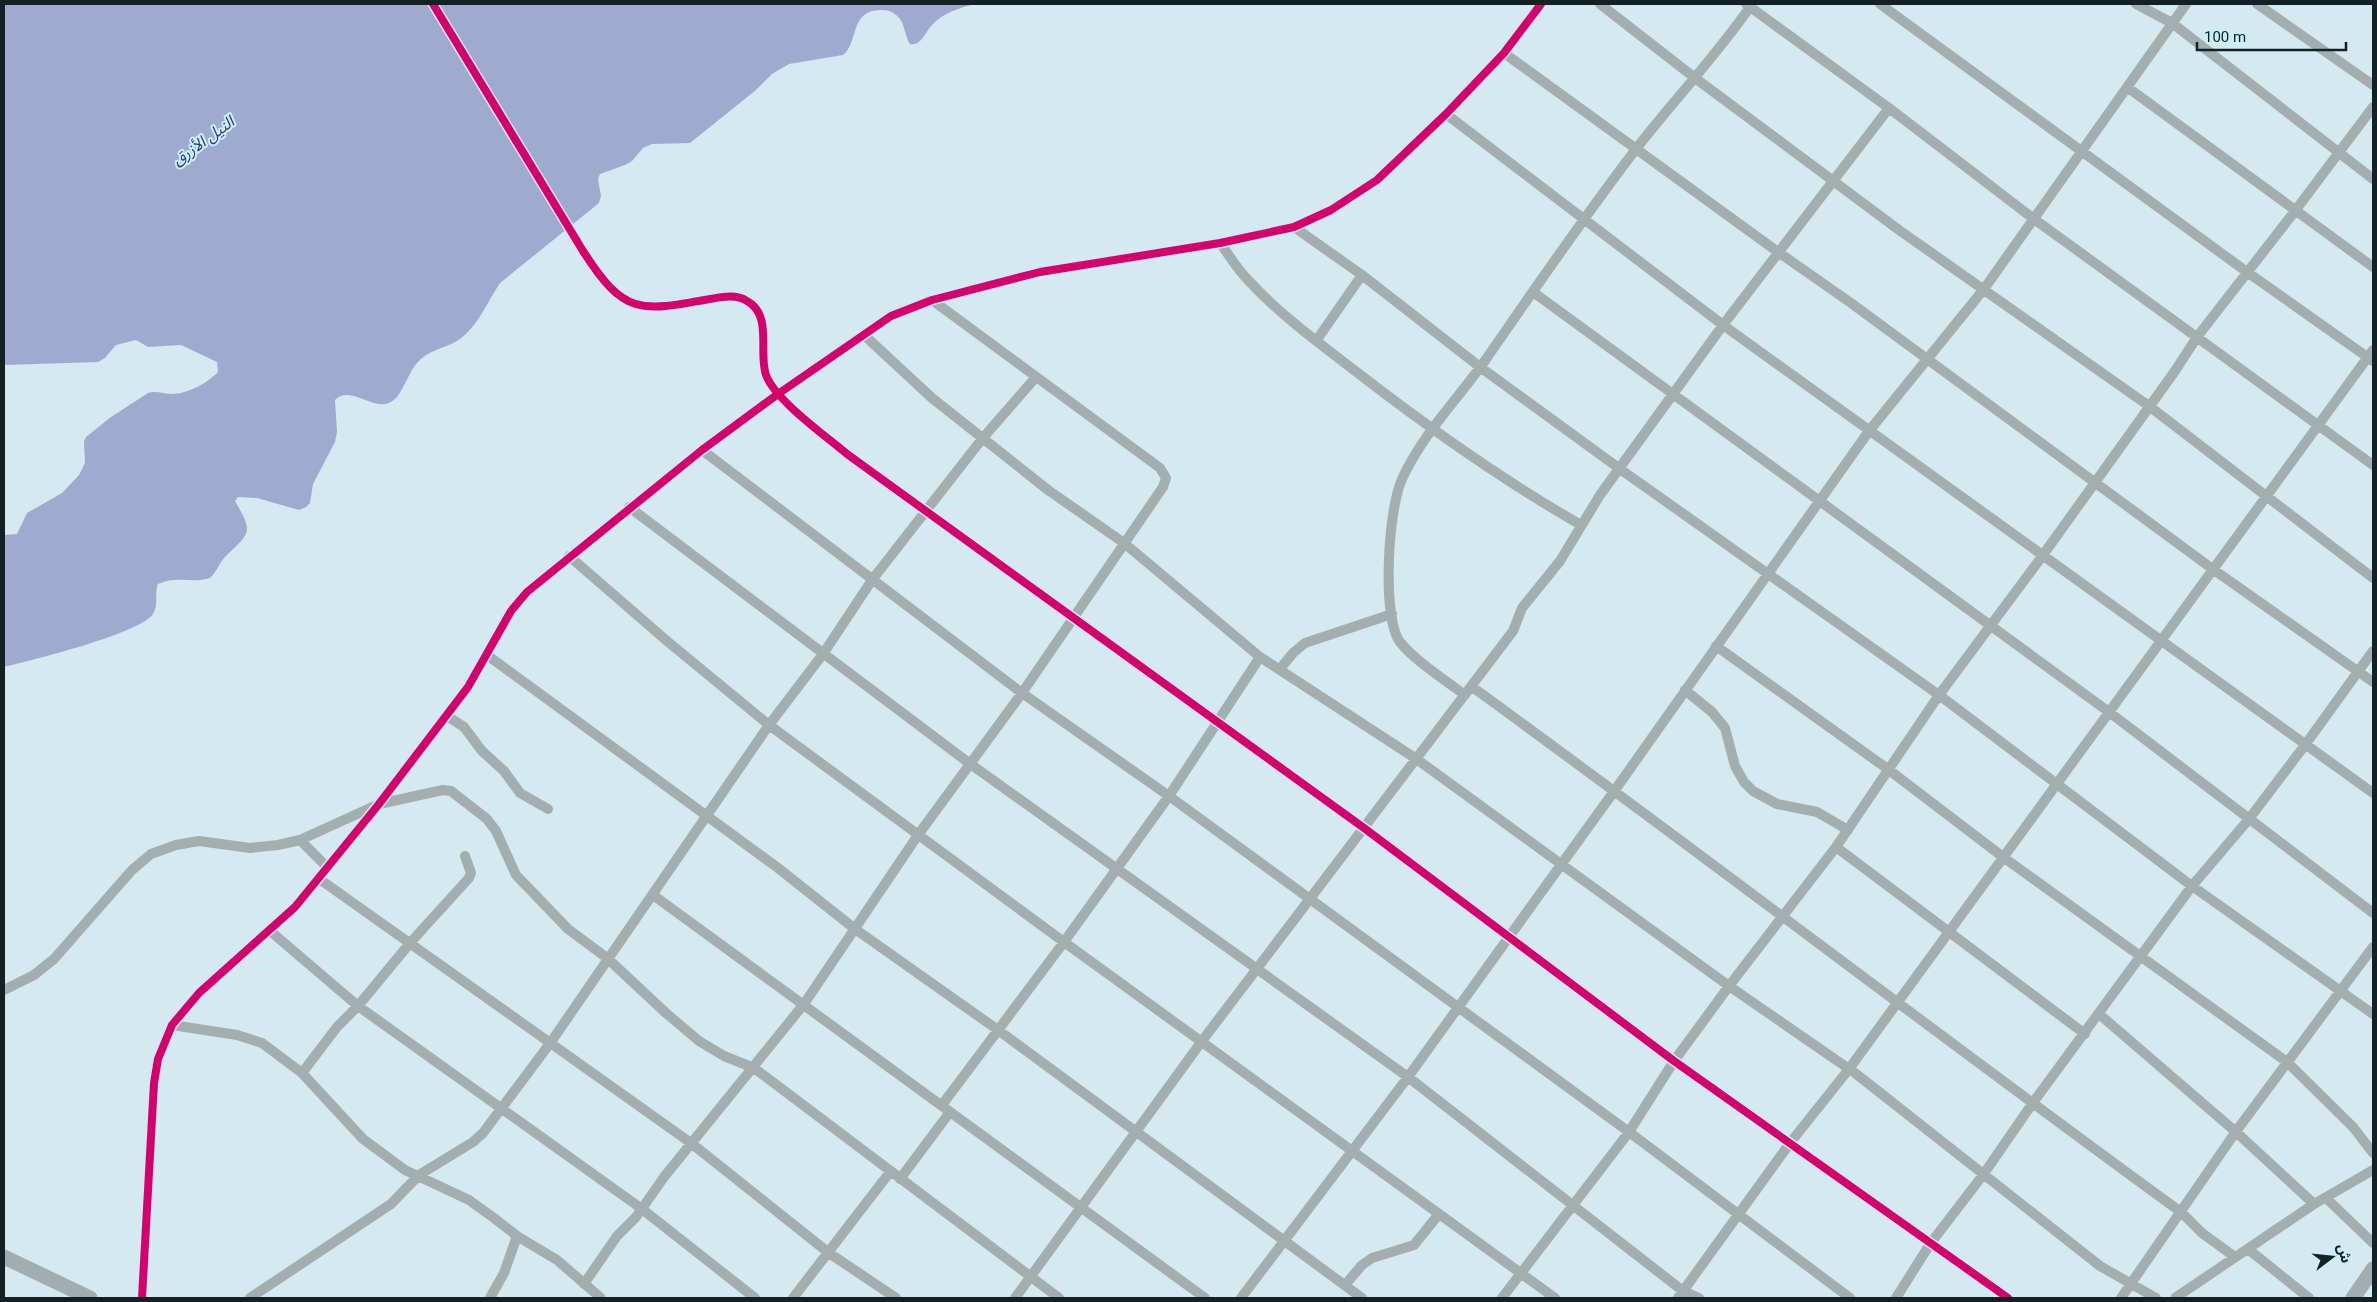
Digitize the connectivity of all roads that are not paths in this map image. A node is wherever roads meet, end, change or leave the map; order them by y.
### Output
1 (433, 4) edge
2 (1541, 4) edge
3 (1600, 4) edge
4 (1880, 4) edge
5 (2136, 4) edge
6 (2186, 4) edge
7 (2256, 4) edge
8 (1749, 5) edge
9 (2172, 24) junction
10 (1504, 53) junction
11 (1695, 78) junction
12 (2373, 86) edge
13 (2127, 87) junction
14 (2373, 107) edge
15 (1889, 108) junction
16 (1446, 114) junction
17 (1637, 148) junction
18 (2082, 150) junction
19 (2339, 154) junction
20 (2373, 179) edge
21 (1833, 181) junction
22 (2295, 211) junction
23 (1584, 219) junction
24 (2034, 219) junction
25 (1294, 227) junction
26 (1220, 243) junction
27 (1778, 252) junction
28 (2373, 267) edge
29 (2247, 272) junction
30 (1362, 275) junction
31 (1984, 289) junction
32 (1533, 292) junction
33 (932, 300) junction
34 (1723, 325) junction
35 (864, 335) junction
36 (2197, 337) junction
37 (1316, 341) junction
38 (2372, 356) edge
39 (1927, 360) junction
40 (1480, 367) junction
41 (1036, 378) junction
42 (778, 394) junction
43 (1673, 394) junction
44 (2149, 406) junction
45 (2318, 425) junction
46 (1431, 428) junction
47 (1869, 431) junction
48 (982, 439) junction
49 (702, 450) junction
50 (2373, 465) edge
51 (1620, 468) junction
52 (2094, 481) junction
53 (2267, 498) junction
54 (1818, 502) junction
55 (629, 508) junction
56 (926, 509) junction
57 (1582, 526) junction
58 (1124, 543) junction
59 (2043, 555) junction
60 (570, 556) junction
61 (2214, 570) junction
62 (1767, 573) junction
63 (2373, 578) edge
64 (872, 580) junction
65 (1392, 614) junction
66 (1074, 616) junction
67 (1989, 626) junction
68 (2161, 641) junction
69 (1716, 646) junction
70 (2373, 651) edge
71 (823, 654) junction
72 (488, 655) junction
73 (1260, 657) junction
74 (1280, 669) junction
75 (2359, 671) junction
76 (2373, 682) edge
77 (1471, 686) junction
78 (1685, 690) junction
79 (1022, 693) junction
80 (1464, 694) junction
81 (1939, 695) junction
82 (2109, 712) junction
83 (447, 716) junction
84 (1217, 723) junction
85 (769, 725) junction
86 (2306, 745) junction
87 (1415, 758) junction
88 (969, 763) junction
89 (1889, 770) junction
90 (2056, 785) junction
91 (1615, 790) junction
92 (2373, 793) edge
93 (1169, 796) junction
94 (379, 804) junction
95 (548, 809) dead end
96 (706, 815) junction
97 (2249, 819) junction
98 (1364, 828) junction
99 (1848, 830) junction
100 (918, 835) junction
101 (300, 840) junction
102 (1836, 847) junction
103 (465, 856) dead end
104 (2003, 857) junction
105 (1560, 864) junction
106 (327, 866) junction
107 (1117, 868) junction
108 (318, 878) junction
109 (2192, 886) junction
110 (653, 895) junction
111 (1310, 900) junction
112 (2373, 913) edge
113 (1783, 918) junction
114 (855, 929) junction
115 (268, 930) junction
116 (1949, 932) junction
117 (1508, 936) junction
118 (1064, 942) junction
119 (410, 943) junction
120 (2373, 947) edge
121 (2141, 956) junction
122 (607, 958) junction
123 (1257, 970) junction
124 (1729, 986) junction
125 (4, 990) edge
126 (2341, 990) junction
127 (1897, 1003) junction
128 (804, 1004) junction
129 (358, 1006) junction
130 (1457, 1008) junction
131 (2099, 1014) junction
132 (2373, 1014) edge
133 (172, 1025) junction
134 (998, 1030) junction
135 (2084, 1034) junction
136 (1202, 1041) junction
137 (551, 1042) junction
138 (1674, 1061) junction
139 (2287, 1062) junction
140 (754, 1068) junction
141 (1849, 1070) junction
142 (302, 1073) junction
143 (1408, 1077) junction
144 (2032, 1104) junction
145 (942, 1105) junction
146 (502, 1108) junction
147 (950, 1112) junction
148 (1136, 1131) junction
149 (1629, 1132) junction
150 (2236, 1132) junction
151 (1790, 1142) junction
152 (691, 1143) junction
153 (1351, 1150) junction
154 (2373, 1153) edge
155 (2373, 1170) edge
156 (890, 1172) junction
157 (419, 1175) junction
158 (1983, 1175) junction
159 (900, 1179) junction
160 (2326, 1198) junction
161 (2314, 1204) junction
162 (1572, 1205) junction
163 (1079, 1208) junction
164 (642, 1209) junction
165 (2181, 1212) junction
166 (1439, 1214) junction
167 (1740, 1214) junction
168 (517, 1236) junction
169 (1284, 1240) junction
170 (2373, 1243) edge
171 (1930, 1244) junction
172 (2248, 1249) junction
173 (829, 1253) junction
174 (4, 1257) edge
175 (2235, 1257) junction
176 (2372, 1272) edge
177 (1521, 1274) junction
178 (1030, 1277) junction
179 (584, 1284) junction
180 (1345, 1285) junction
181 (2131, 1286) junction
182 (1681, 1295) edge
183 (90, 1298) edge
184 (142, 1298) edge
185 (250, 1298) edge
186 (490, 1298) edge
187 (602, 1298) edge
188 (755, 1298) edge
189 (793, 1298) edge
190 (896, 1298) edge
191 (1015, 1298) edge
192 (1059, 1298) edge
193 (1205, 1298) edge
194 (1240, 1298) edge
195 (1362, 1298) edge
196 (1502, 1298) edge
197 (1555, 1298) edge
198 (1699, 1298) edge
199 (1850, 1298) edge
200 (1896, 1298) edge
201 (2008, 1298) edge
202 (2121, 1298) edge
203 (2156, 1298) edge
204 (2175, 1298) edge
205 (2309, 1298) edge
206 (2353, 1298) edge

1 - 42 street
2 - 10 street
3 - 11 street
4 - 18 street
5 - 9 street
6 - 9 street
7 - 12 street
8 - 11 street
8 - 15 street
9 - 13 street
9 - 19 street
10 - 16 street
10 - 17 street
11 - 17 street
11 - 21 street
13 - 18 street
13 - 22 street
14 - 19 street
15 - 21 street
15 - 24 street
16 - 23 street
16 - 25 street
17 - 23 street
17 - 27 street
18 - 24 street
18 - 29 street
19 - 20 street
19 - 22 street
21 - 27 street
21 - 31 street
22 - 28 street
22 - 29 street
23 - 32 street
23 - 34 street
24 - 31 street
24 - 36 street
25 - 26 street
25 - 30 street
26 - 33 street
26 - 37 street
27 - 34 street
27 - 39 street
29 - 36 street
29 - 38 street
30 - 37 street
30 - 40 street
31 - 39 street
31 - 44 street
32 - 40 street
32 - 43 street
33 - 35 street
33 - 41 street
34 - 43 street
34 - 47 street
35 - 42 street
35 - 48 street
36 - 44 street
36 - 45 street
37 - 46 street
38 - 45 street
39 - 47 street
39 - 52 street
40 - 46 street
40 - 51 street
41 - 48 street
41 - 58 street
42 - 49 street
42 - 56 street
43 - 51 street
43 - 54 street
44 - 52 street
44 - 53 street
45 - 50 street
45 - 53 street
46 - 57 street
46 - 65 street
47 - 54 street
47 - 59 street
48 - 56 street
48 - 58 street
49 - 55 street
49 - 64 street
51 - 57 street
51 - 62 street
52 - 59 street
52 - 61 street
53 - 61 street
53 - 63 street
54 - 62 street
54 - 67 street
55 - 60 street
55 - 71 street
56 - 64 street
56 - 66 street
57 - 77 street
58 - 66 street
58 - 73 street
59 - 67 street
59 - 68 street
60 - 72 street
60 - 85 street
61 - 68 street
61 - 75 street
62 - 69 street
62 - 81 street
64 - 71 street
64 - 79 street
65 - 74 street
65 - 80 street
66 - 79 street
66 - 84 street
67 - 81 street
67 - 82 street
68 - 82 street
68 - 86 street
69 - 78 street
69 - 89 street
70 - 75 street
71 - 85 street
71 - 88 street
72 - 83 street
72 - 96 street
73 - 74 street
73 - 84 street
74 - 87 street
75 - 76 street
75 - 86 street
77 - 80 street
77 - 91 street
78 - 91 street
78 - 99 street
79 - 88 street
79 - 93 street
80 - 87 street
81 - 89 street
81 - 90 street
82 - 90 street
82 - 97 street
83 - 94 street
83 - 95 street
84 - 93 street
84 - 98 street
85 - 96 street
85 - 100 street
86 - 92 street
86 - 97 street
87 - 98 street
87 - 105 street
88 - 100 street
88 - 107 street
89 - 99 street
89 - 104 street
90 - 104 street
90 - 109 street
91 - 105 street
91 - 113 street
93 - 107 street
93 - 111 street
94 - 101 street
94 - 106 street
94 - 122 street
96 - 110 street
96 - 114 street
97 - 109 street
97 - 112 street
98 - 111 street
98 - 117 street
99 - 102 street
100 - 114 street
100 - 118 street
101 - 106 street
101 - 125 street
102 - 113 street
102 - 116 street
103 - 119 street
104 - 116 street
104 - 121 street
105 - 117 street
105 - 124 street
106 - 108 street
107 - 118 street
107 - 123 street
108 - 115 street
108 - 119 street
109 - 121 street
109 - 126 street
110 - 122 street
110 - 128 street
111 - 123 street
111 - 130 street
113 - 124 street
113 - 127 street
114 - 128 street
114 - 134 street
115 - 129 street
115 - 133 street
116 - 127 street
116 - 135 street
117 - 130 street
117 - 138 street
118 - 134 street
118 - 136 street
119 - 129 street
119 - 137 street
120 - 126 street
121 - 131 street
121 - 139 street
122 - 137 street
122 - 140 street
123 - 136 street
123 - 143 street
124 - 138 street
124 - 141 street
126 - 132 street
126 - 139 street
127 - 141 street
127 - 144 street
128 - 140 street
128 - 145 street
129 - 142 street
129 - 146 street
130 - 143 street
130 - 149 street
131 - 135 street
131 - 150 street
133 - 142 street
133 - 184 street
134 - 145 street
134 - 148 street
135 - 144 street
136 - 148 street
136 - 153 street
137 - 146 street
137 - 152 street
138 - 149 street
138 - 151 street
139 - 150 street
139 - 154 street
140 - 152 street
140 - 156 street
141 - 151 street
141 - 158 street
142 - 157 street
143 - 153 street
143 - 162 street
144 - 158 street
144 - 165 street
145 - 147 street
146 - 157 street
146 - 164 street
147 - 159 street
147 - 163 street
148 - 163 street
148 - 169 street
149 - 162 street
149 - 167 street
150 - 161 street
150 - 165 street
151 - 167 street
151 - 171 street
152 - 164 street
152 - 173 street
153 - 166 street
153 - 169 street
155 - 160 street
156 - 159 street
156 - 173 street
157 - 168 street
157 - 185 street
158 - 171 street
158 - 181 street
159 - 178 street
160 - 161 street
160 - 170 street
161 - 172 street
162 - 177 street
162 - 182 street
163 - 178 street
163 - 193 street
164 - 179 street
164 - 188 street
165 - 175 street
165 - 181 street
166 - 177 street
166 - 180 street
167 - 182 street
167 - 199 street
168 - 179 street
168 - 186 street
169 - 180 street
169 - 194 street
171 - 200 street
171 - 201 street
172 - 175 street
172 - 205 street
173 - 189 street
173 - 190 street
174 - 183 main road
175 - 204 street
176 - 206 main road
177 - 196 street
177 - 197 street
178 - 191 street
178 - 192 street
179 - 187 street
180 - 195 street
181 - 202 street
181 - 203 street
182 - 198 street

